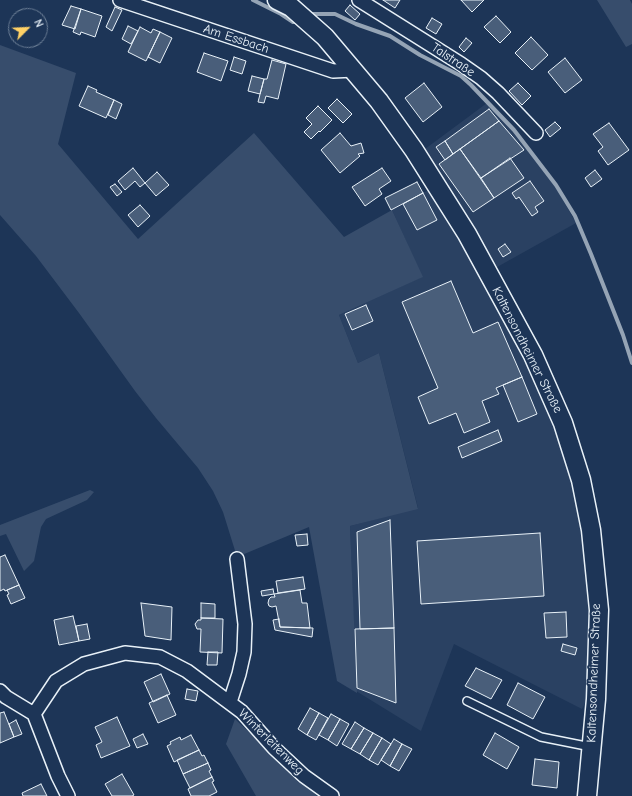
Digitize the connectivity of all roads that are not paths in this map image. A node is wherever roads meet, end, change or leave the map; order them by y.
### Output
1 (120, 0) edge
2 (359, 0) edge
3 (288, 2) edge
4 (354, 70) junction
5 (536, 133) dead end
6 (237, 559) dead end
7 (0, 691) edge
8 (466, 701) dead end
9 (230, 702) junction
10 (34, 714) junction
11 (591, 747) junction
12 (68, 796) edge
13 (332, 796) edge
14 (587, 796) edge

1 - 4 street, Am Essbach
2 - 5 street, Talstraße
3 - 4 main road, Kaltensondheimer Straße
4 - 11 main road, Kaltensondheimer Straße
6 - 9 street, Winterleitenweg
7 - 10 street
8 - 11 lane
9 - 10 street, Winterleitenweg
9 - 13 street, Winterleitenweg
10 - 12 street
11 - 14 main road, Kaltensondheimer Straße

